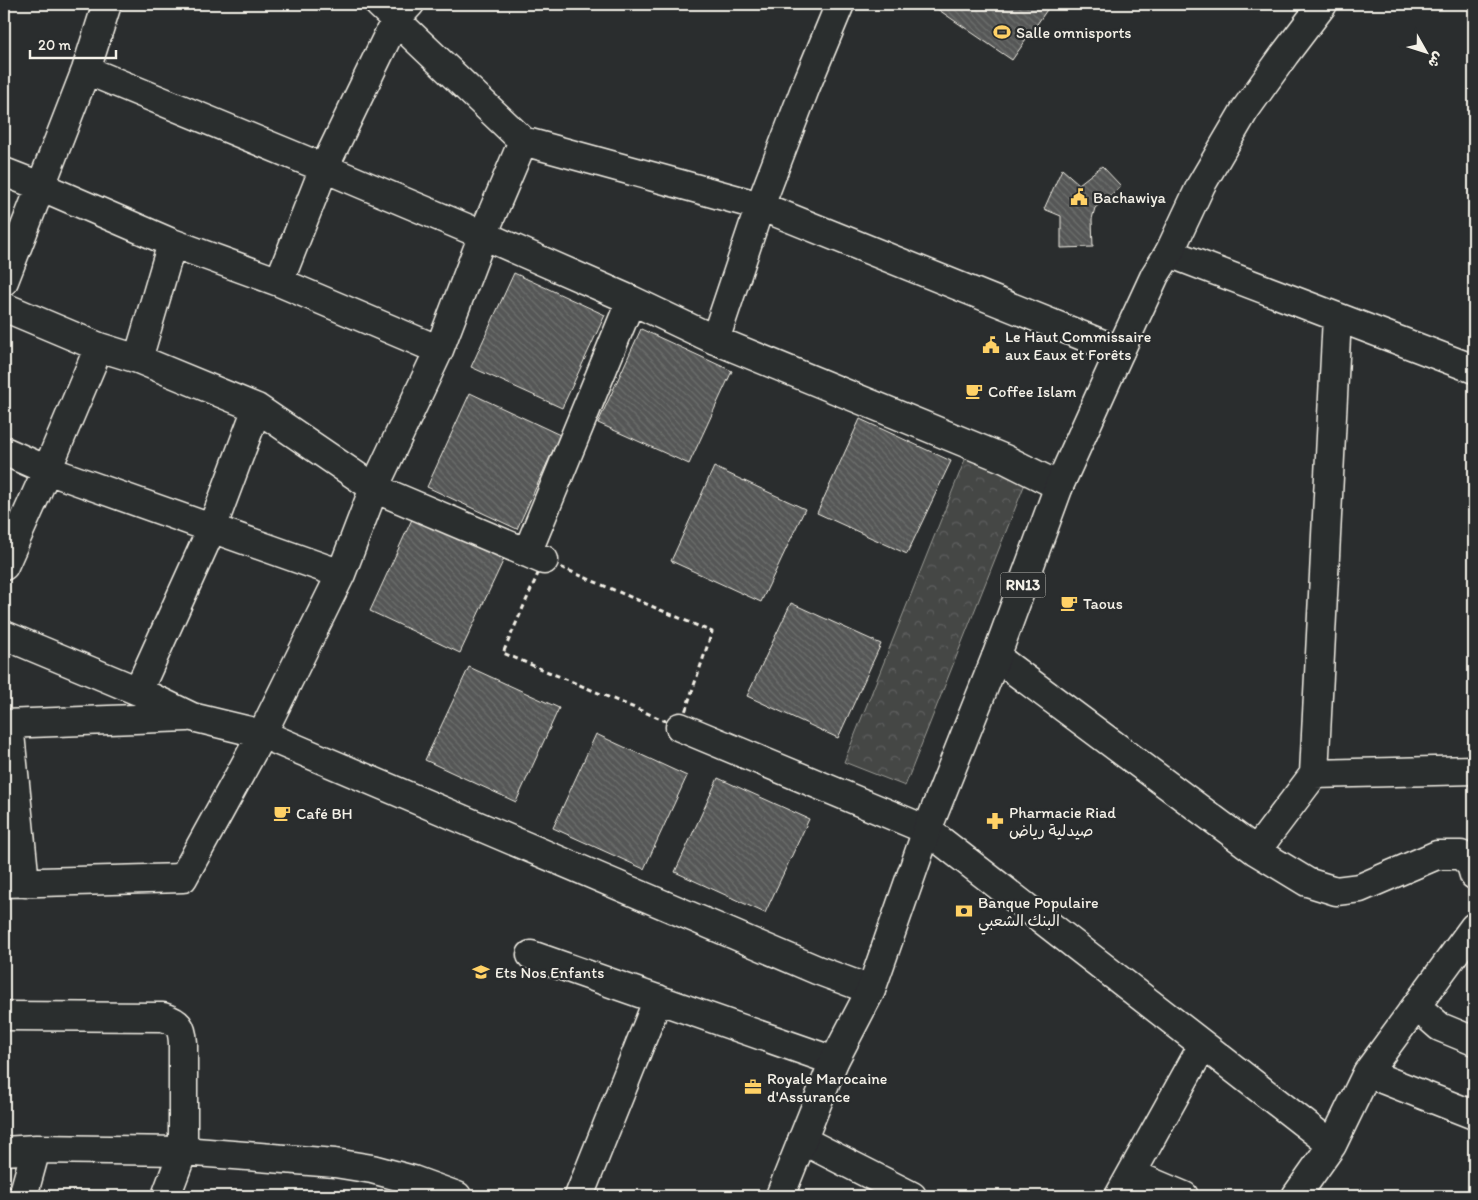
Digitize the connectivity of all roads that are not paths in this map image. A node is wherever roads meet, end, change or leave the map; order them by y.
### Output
1 (107, 4) edge
2 (840, 4) edge
3 (1323, 4) edge
4 (395, 9) edge
5 (86, 70) junction
6 (523, 141) junction
7 (324, 168) junction
8 (4, 172) edge
9 (40, 186) junction
10 (760, 206) junction
11 (483, 235) junction
12 (172, 243) junction
13 (1169, 253) junction
14 (4, 281) edge
15 (279, 282) junction
16 (631, 300) junction
17 (4, 307) edge
18 (1337, 317) junction
19 (715, 340) junction
20 (99, 348) junction
21 (439, 350) junction
22 (1120, 350) junction
23 (138, 359) junction
24 (1474, 369) edge
25 (257, 408) junction
26 (4, 451) edge
27 (47, 470) junction
28 (1059, 486) junction
29 (374, 488) junction
30 (212, 528) junction
31 (4, 566) edge
32 (342, 574) junction
33 (4, 635) edge
34 (996, 656) junction
35 (138, 691) junction
36 (192, 717) junction
37 (6, 724) edge
38 (680, 727) road end
39 (262, 734) junction
40 (1474, 770) edge
41 (1314, 774) junction
42 (927, 830) junction
43 (1256, 851) junction
44 (1474, 875) edge
45 (14, 883) edge
46 (1474, 928) edge
47 (531, 955) dead end
48 (871, 990) junction
49 (658, 999) junction
50 (1416, 1006) junction
51 (4, 1016) edge
52 (1474, 1041) edge
53 (1203, 1045) junction
54 (834, 1062) junction
55 (1367, 1073) junction
56 (1474, 1115) edge
57 (802, 1140) junction
58 (1332, 1145) junction
59 (36, 1149) junction
60 (183, 1150) junction
61 (4, 1152) edge
62 (1126, 1185) edge
63 (23, 1196) edge
64 (166, 1196) edge
65 (457, 1196) edge
66 (579, 1196) edge
67 (780, 1196) edge
68 (912, 1196) edge
69 (1184, 1196) edge
70 (1296, 1196) edge

1 - 5 street
2 - 10 street
3 - 13 street, RN13
4 - 6 street
4 - 7 street
5 - 7 street
5 - 9 street
6 - 10 street
6 - 11 street
7 - 11 street
7 - 15 street
8 - 9 street
9 - 12 street
9 - 14 street
10 - 19 street
10 - 22 street
11 - 16 street
11 - 21 street
12 - 15 street
12 - 23 street
13 - 18 street
13 - 22 street, RN13
15 - 21 street
16 - 19 street
16 - 29 street
17 - 20 street
18 - 24 street
18 - 41 street
19 - 28 street
20 - 23 street
20 - 27 street
21 - 29 street
22 - 28 street, RN13
23 - 25 street
25 - 29 street
25 - 30 street
26 - 27 street
27 - 30 street
27 - 31 street
28 - 34 street, RN13
29 - 32 street
30 - 32 street
30 - 35 street
32 - 39 street
33 - 35 street
34 - 42 street, RN13
34 - 43 street
35 - 36 street
36 - 37 street
36 - 39 street
37 - 45 street
38 - 42 street
39 - 45 street
39 - 48 street
40 - 41 street
41 - 43 street
42 - 48 street, RN13
42 - 53 street
43 - 44 street
46 - 50 street
47 - 49 street
48 - 54 street, RN13
49 - 54 street
49 - 66 street
50 - 52 street
50 - 55 street
51 - 60 street
53 - 58 street
53 - 62 street
54 - 57 street, RN13
55 - 56 street
55 - 58 street
57 - 67 street, RN13
57 - 68 street
58 - 70 street
59 - 60 street
59 - 61 street
59 - 63 street
60 - 64 street
60 - 65 street
62 - 69 street

